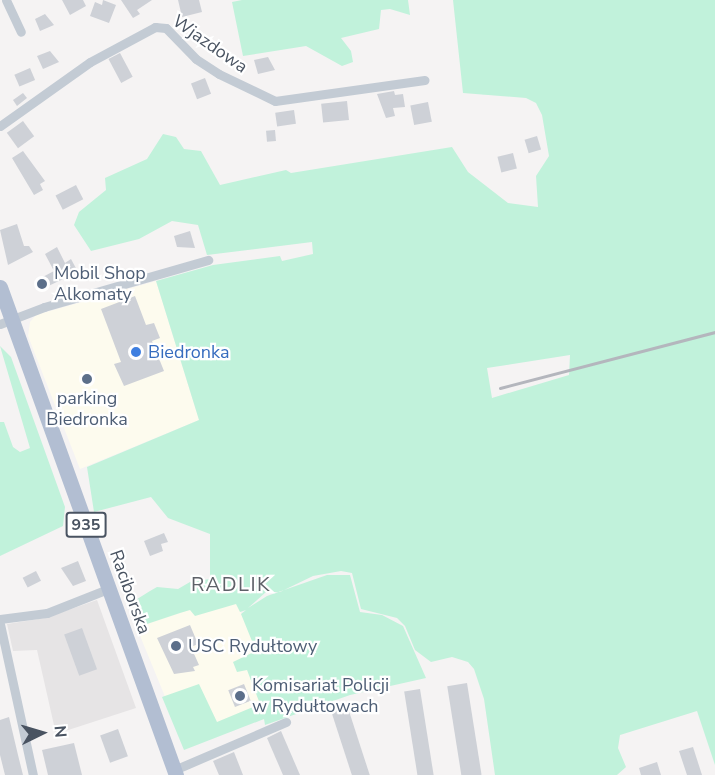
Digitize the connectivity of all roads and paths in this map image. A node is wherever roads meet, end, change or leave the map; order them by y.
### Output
1 (6, 0) edge
2 (21, 32) dead end
3 (425, 80) dead end
4 (0, 126) edge
5 (208, 260) dead end
6 (0, 287) edge
7 (6, 322) edge
8 (108, 589) junction
9 (0, 619) edge
10 (0, 624) edge
11 (286, 722) dead end
12 (175, 773) edge
13 (33, 775) edge

1 - 2 street
3 - 4 street, Wjazdowa
5 - 7 street
6 - 7 main road, Raciborska / 935
7 - 8 main road, Raciborska / 935
8 - 9 street
8 - 12 main road, Raciborska / 935
10 - 13 street
11 - 12 street

